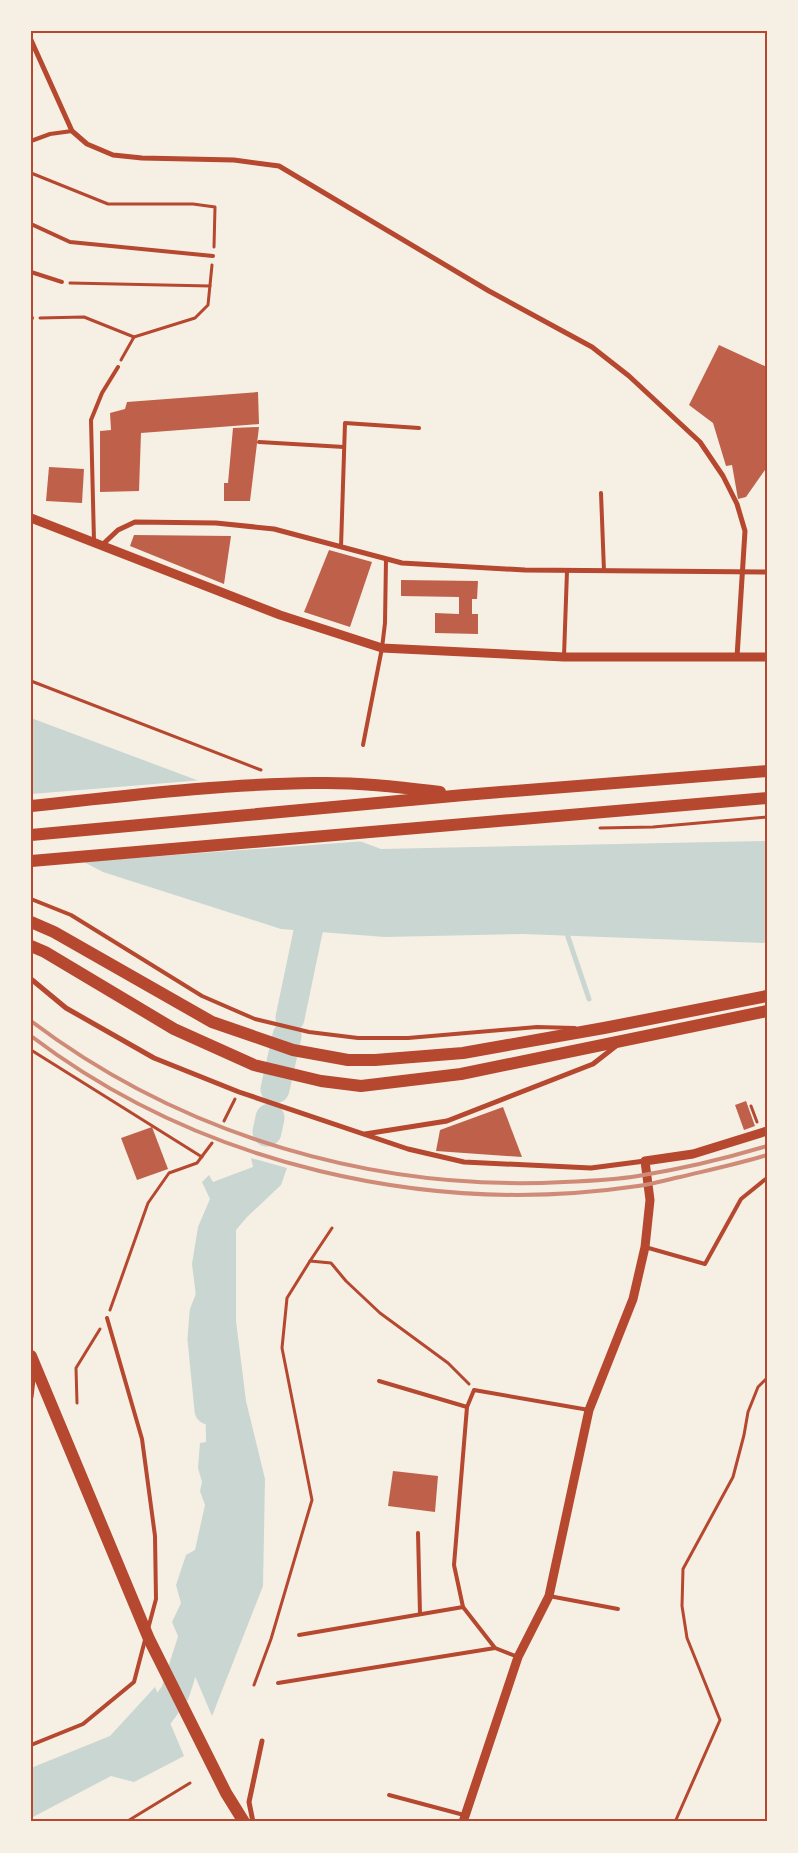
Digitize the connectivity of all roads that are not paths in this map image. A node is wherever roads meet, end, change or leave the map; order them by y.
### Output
1 (31, 40) edge
2 (72, 131) junction
3 (31, 141) edge
4 (31, 224) edge
5 (213, 256) road end
6 (31, 272) edge
7 (62, 282) road end
8 (118, 366) road end
9 (419, 428) dead end
10 (259, 442) dead end
11 (344, 447) junction
12 (601, 493) dead end
13 (31, 518) edge
14 (97, 544) junction
15 (341, 547) junction
16 (386, 559) junction
17 (567, 571) junction
18 (604, 571) junction
19 (742, 571) junction
20 (767, 572) edge
21 (382, 648) junction
22 (564, 657) junction
23 (737, 657) junction
24 (767, 657) edge
25 (363, 745) dead end
26 (767, 770) edge
27 (464, 795) junction
28 (767, 798) edge
29 (31, 806) edge
30 (31, 835) edge
31 (31, 861) edge
32 (31, 899) edge
33 (31, 922) edge
34 (31, 946) edge
35 (31, 980) edge
36 (767, 996) edge
37 (767, 1011) edge
38 (604, 1028) junction
39 (623, 1041) junction
40 (767, 1131) edge
41 (362, 1134) junction
42 (645, 1161) junction
43 (767, 1178) edge
44 (645, 1247) junction
45 (107, 1318) road end
46 (33, 1360) edge
47 (379, 1381) dead end
48 (31, 1397) edge
49 (467, 1407) junction
50 (589, 1410) junction
51 (418, 1533) dead end
52 (549, 1596) junction
53 (463, 1607) junction
54 (618, 1609) dead end
55 (420, 1614) junction
56 (299, 1635) dead end
57 (495, 1648) junction
58 (518, 1657) junction
59 (278, 1683) dead end
60 (262, 1741) dead end
61 (31, 1745) edge
62 (389, 1795) dead end
63 (464, 1818) edge
64 (244, 1822) edge
65 (253, 1822) edge

1 - 2 street
2 - 3 lane
2 - 19 street
4 - 5 lane
6 - 7 lane
8 - 14 lane
9 - 11 lane
10 - 11 lane
11 - 15 lane
12 - 18 lane
13 - 14 street
14 - 15 street
14 - 21 street
15 - 16 street
16 - 17 street
16 - 21 lane
17 - 18 street
17 - 22 lane
18 - 19 street
19 - 20 street
19 - 23 street
21 - 22 street
21 - 25 lane
22 - 23 street
23 - 24 street
26 - 27 main road
27 - 29 main road
27 - 30 main road
28 - 31 main road
32 - 38 lane
33 - 38 main road
34 - 39 main road
35 - 41 street
36 - 38 main road
37 - 39 main road
39 - 41 street
40 - 42 street
41 - 42 street
42 - 44 street
43 - 44 lane
44 - 50 street
45 - 61 lane
46 - 48 street
46 - 64 main road
47 - 49 lane
49 - 50 lane
49 - 53 lane
50 - 52 street
51 - 55 lane
52 - 54 lane
52 - 58 street
53 - 55 lane
53 - 57 lane
55 - 56 lane
57 - 58 lane
57 - 59 lane
58 - 63 street
60 - 65 street
62 - 63 lane

